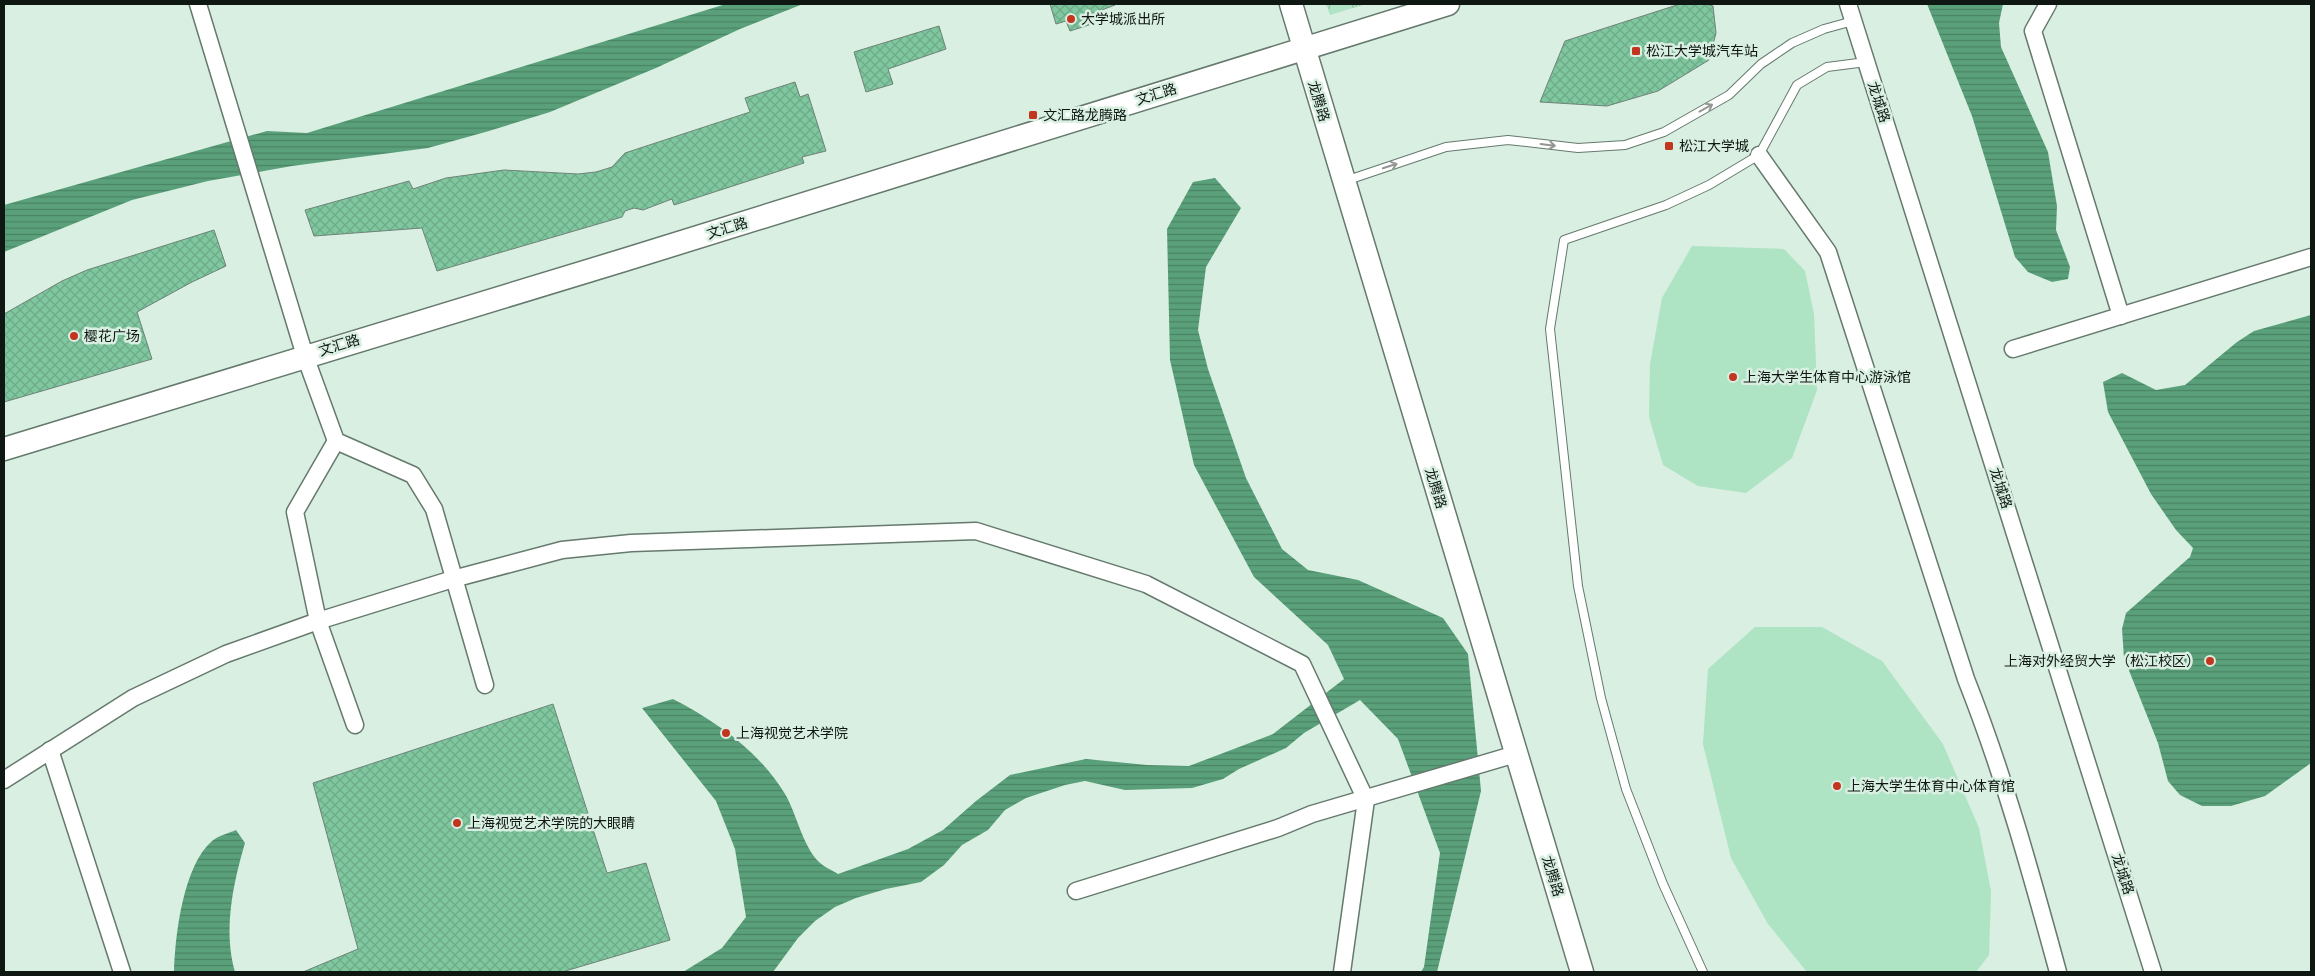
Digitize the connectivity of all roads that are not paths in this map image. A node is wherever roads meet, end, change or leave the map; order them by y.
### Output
1 (198, 4) edge
2 (1291, 4) edge
3 (1448, 4) edge
4 (1848, 4) edge
5 (2048, 4) edge
6 (1853, 21) junction
7 (1303, 48) junction
8 (1866, 62) junction
9 (1758, 155) junction
10 (1343, 181) junction
11 (2311, 257) edge
12 (2121, 316) junction
13 (2012, 349) dead end
14 (305, 356) junction
15 (336, 442) junction
16 (4, 449) edge
17 (453, 580) junction
18 (318, 620) junction
19 (485, 686) dead end
20 (354, 725) dead end
21 (50, 750) junction
22 (1516, 754) junction
23 (4, 780) edge
24 (1366, 800) junction
25 (1076, 891) dead end
26 (122, 972) edge
27 (1342, 972) edge
28 (1582, 972) edge
29 (1703, 972) edge
30 (2058, 972) edge
31 (2154, 972) edge

1 - 14 street
2 - 7 main road, 龙腾路
3 - 7 main road, 文汇路
4 - 6 street, 龙城路
5 - 12 street
6 - 8 street, 龙城路
10 -> 6 lane
7 - 10 main road, 龙腾路
7 - 14 main road, 文汇路
8 - 9 lane
8 - 31 street, 龙城路
9 - 29 lane
9 - 30 street
10 - 22 main road, 龙腾路
11 - 12 street
12 - 13 street
14 - 15 street
14 - 16 main road, 文汇路
15 - 17 street
15 - 18 street
17 - 18 street
17 - 19 street
17 - 24 street
18 - 20 street
18 - 21 street
21 - 23 street
21 - 26 street
22 - 24 street
22 - 28 main road, 龙腾路
24 - 25 street
24 - 27 street

